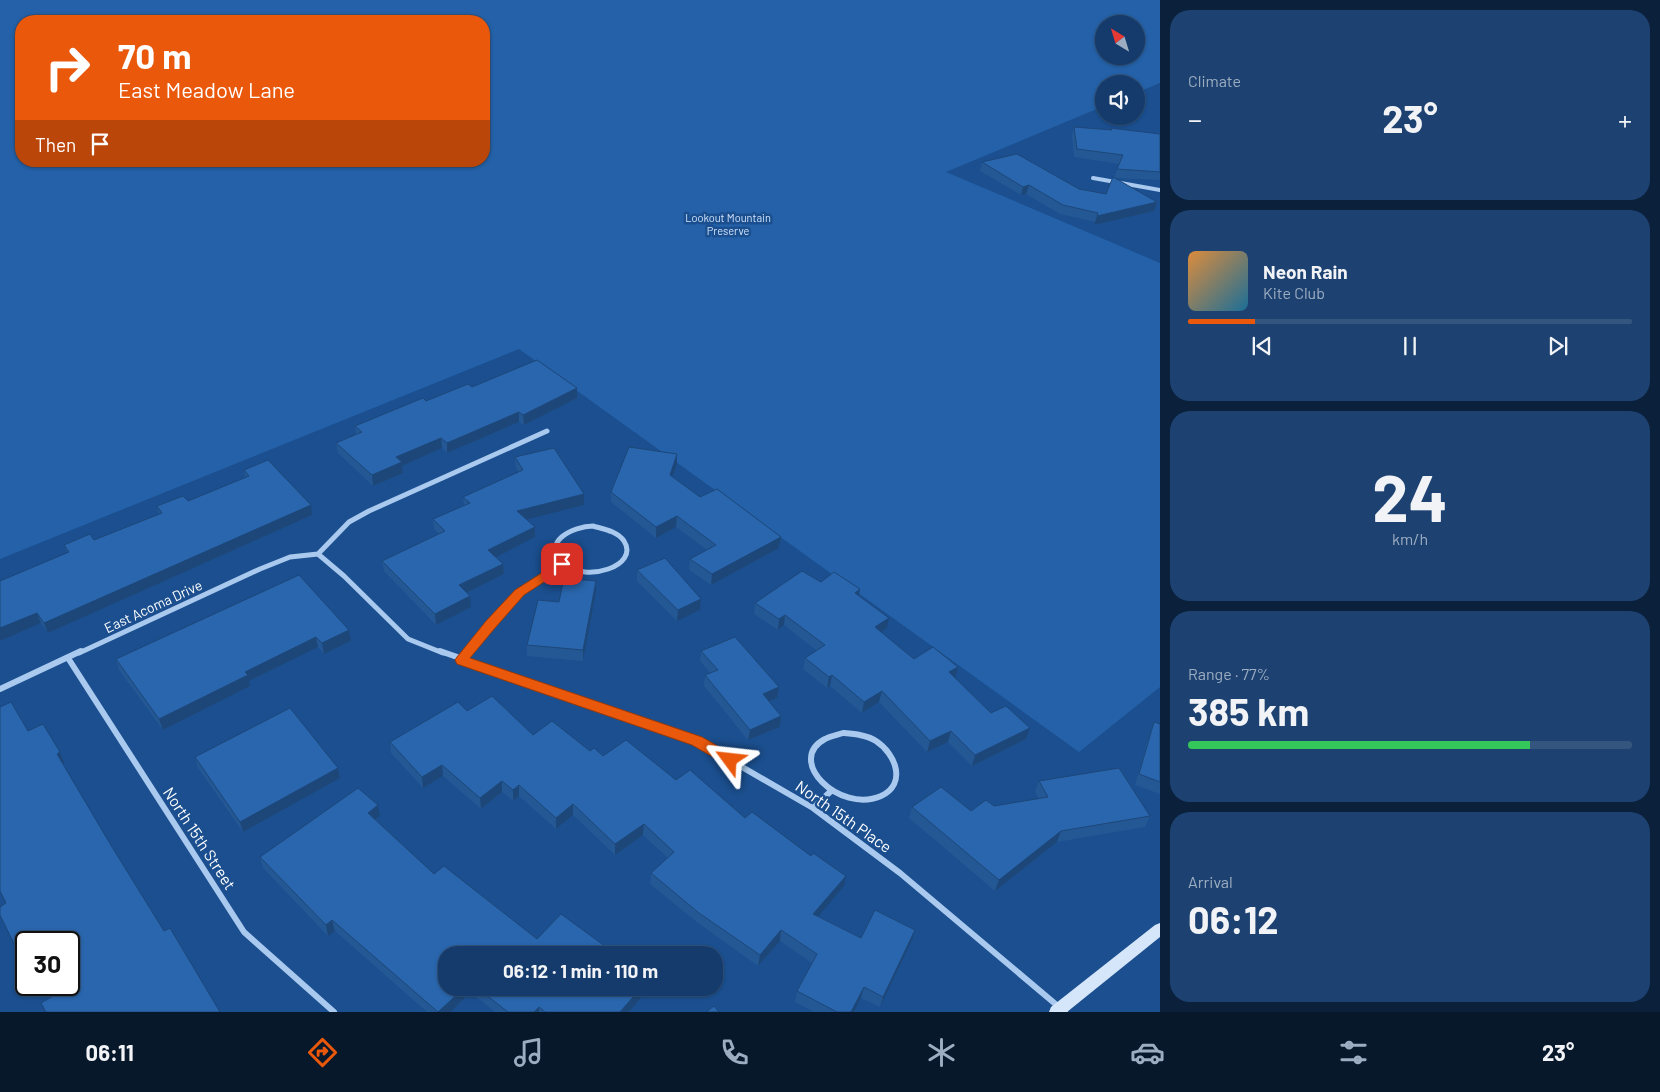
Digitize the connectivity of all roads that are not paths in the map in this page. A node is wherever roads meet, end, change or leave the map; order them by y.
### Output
1 (1093, 178) dead end
2 (1160, 190) edge
3 (547, 431) dead end
4 (318, 554) junction
5 (562, 564) junction
6 (68, 658) junction
7 (462, 660) junction
8 (0, 689) edge
9 (830, 792) junction
10 (813, 808) junction
11 (1160, 929) edge
12 (1060, 1011) edge
13 (334, 1012) edge

1 - 2 street
3 - 4 street
4 - 6 street, East Acoma Drive
4 - 7 street, North 15th Place
5 - 5 street
5 - 7 street
6 - 8 street, East Acoma Drive
6 - 13 street, North 15th Street
7 - 10 street, North 15th Place
9 - 9 street
9 - 10 street
10 - 12 street, North 15th Place
11 - 12 street

